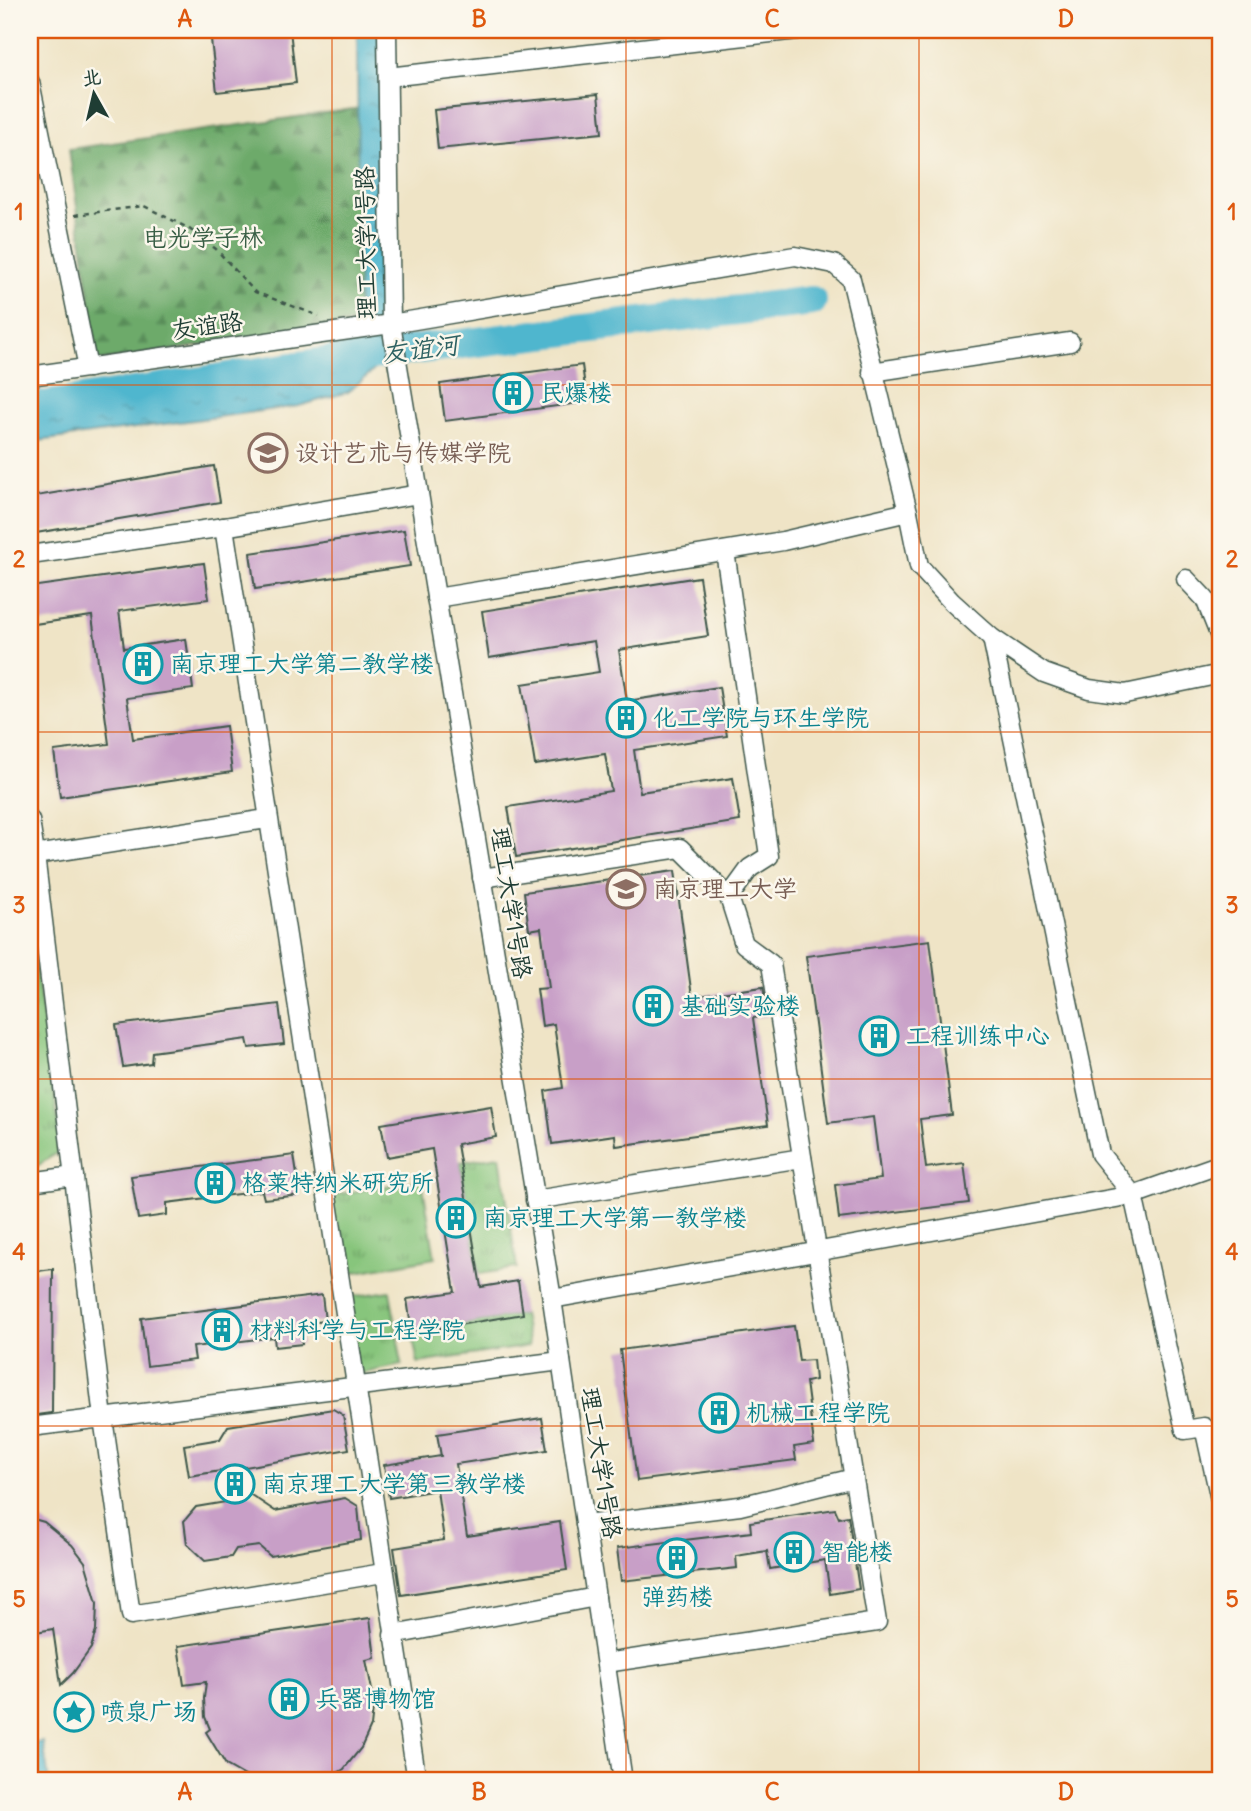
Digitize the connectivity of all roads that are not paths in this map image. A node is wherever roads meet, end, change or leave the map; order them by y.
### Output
1 (387, 30) edge
2 (798, 30) edge
3 (388, 77) junction
4 (30, 82) edge
5 (391, 324) junction
6 (1070, 342) dead end
7 (88, 368) junction
8 (872, 372) junction
9 (30, 376) edge
10 (419, 494) junction
11 (908, 512) junction
12 (224, 527) junction
13 (725, 551) junction
14 (30, 555) edge
15 (1186, 579) dead end
16 (436, 598) junction
17 (992, 638) junction
18 (1221, 639) edge
19 (1221, 674) edge
20 (267, 819) junction
21 (30, 820) edge
22 (32, 855) edge
23 (482, 878) junction
24 (729, 897) junction
25 (802, 1158) junction
26 (1221, 1164) edge
27 (74, 1176) junction
28 (30, 1182) edge
29 (1133, 1195) junction
30 (535, 1200) junction
31 (817, 1252) junction
32 (552, 1300) junction
33 (561, 1361) junction
34 (357, 1388) junction
35 (103, 1418) junction
36 (30, 1427) edge
37 (854, 1478) junction
38 (1221, 1504) edge
39 (585, 1525) junction
40 (383, 1573) junction
41 (596, 1597) junction
42 (393, 1635) junction
43 (606, 1663) junction
44 (416, 1781) edge
45 (623, 1781) edge

1 - 3 street, 理工大学1号路
2 - 3 street
3 - 5 street, 理工大学1号路
4 - 7 street
5 - 7 street, 友谊路
5 - 8 street, 友谊路
5 - 10 street, 理工大学1号路
6 - 8 street
7 - 9 street, 友谊路
8 - 11 street, 友谊路
10 - 12 street
10 - 16 street, 理工大学1号路
11 - 13 street
11 - 17 street, 友谊路
12 - 14 street
12 - 20 street
13 - 16 street
13 - 24 street
15 - 18 street
16 - 23 street, 理工大学1号路
17 - 19 street, 友谊路
17 - 29 street
20 - 22 street
20 - 34 street
21 - 22 street
22 - 27 street
23 - 24 street
23 - 30 street, 理工大学1号路
24 - 25 street
25 - 30 street
25 - 31 street
26 - 29 street
27 - 28 street
27 - 35 street
29 - 31 street
29 - 38 street
30 - 32 street, 理工大学1号路
31 - 32 street
31 - 37 street
32 - 33 street, 理工大学1号路
33 - 34 street
33 - 39 street, 理工大学1号路
34 - 35 street
34 - 40 street
35 - 36 street
35 - 40 street
37 - 39 street
37 - 43 street
39 - 41 street, 理工大学1号路
40 - 42 street
41 - 42 street
41 - 43 street, 理工大学1号路
42 - 44 street
43 - 45 street, 理工大学1号路

